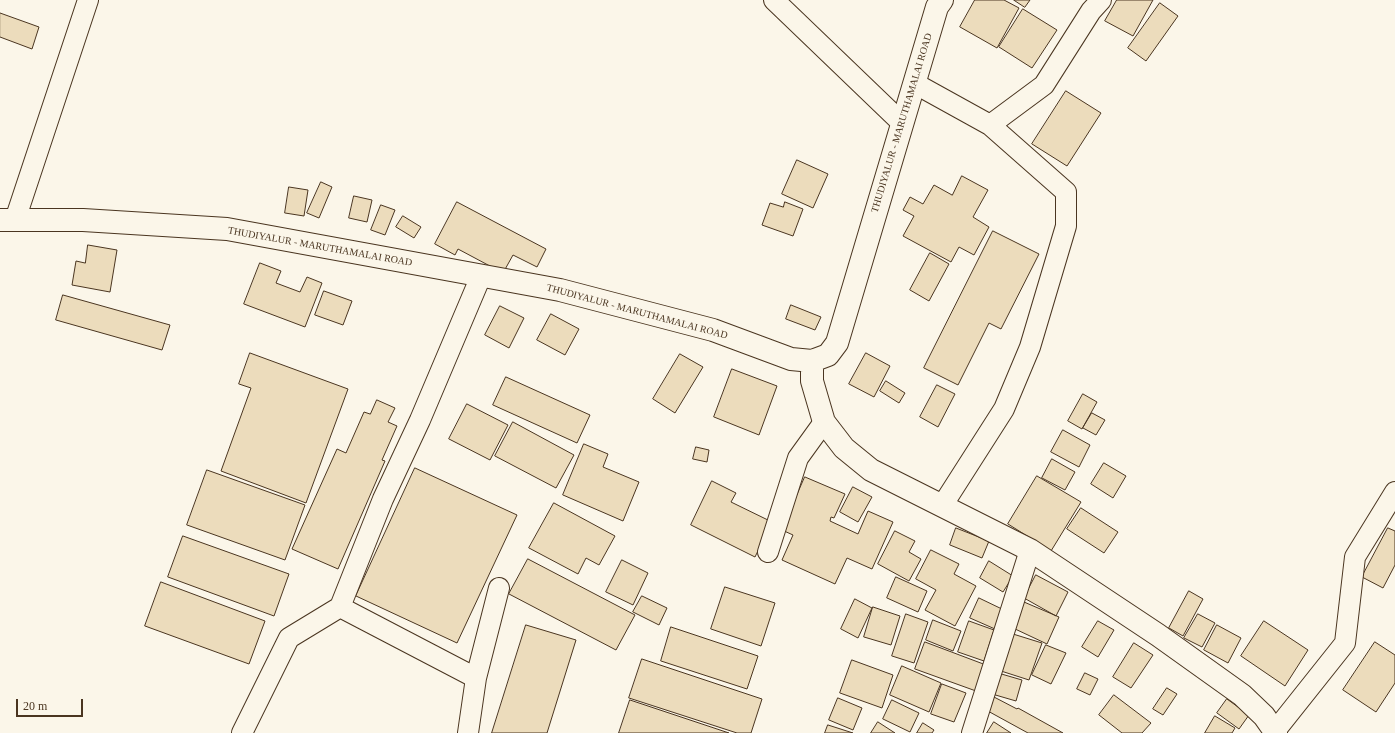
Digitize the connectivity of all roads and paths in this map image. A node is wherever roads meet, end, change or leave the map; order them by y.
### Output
1 (88, 0) edge
2 (774, 0) edge
3 (942, 0) edge
4 (1101, 0) edge
5 (914, 83) junction
6 (902, 123) junction
7 (990, 125) junction
8 (8, 220) edge
9 (481, 276) junction
10 (812, 361) junction
11 (824, 422) junction
12 (1395, 492) edge
13 (942, 506) junction
14 (1030, 550) junction
15 (768, 552) dead end
16 (499, 588) dead end
17 (340, 607) junction
18 (476, 678) junction
19 (1275, 732) edge
20 (242, 733) edge
21 (468, 733) edge
22 (972, 733) edge

1 - 8 street
2 - 6 street
3 - 5 main road, THUDIYALUR - MARUTHAMALAI ROAD
4 - 7 street
5 - 6 main road, THUDIYALUR - MARUTHAMALAI ROAD
5 - 7 street
6 - 10 main road, THUDIYALUR - MARUTHAMALAI ROAD
7 - 13 street
8 - 9 main road, THUDIYALUR - MARUTHAMALAI ROAD
9 - 10 main road, THUDIYALUR - MARUTHAMALAI ROAD
9 - 17 street
10 - 11 main road
11 - 13 main road
11 - 15 street
12 - 19 street
13 - 14 main road
14 - 19 main road
14 - 22 street
16 - 18 street
17 - 18 street
17 - 20 street
18 - 21 street

